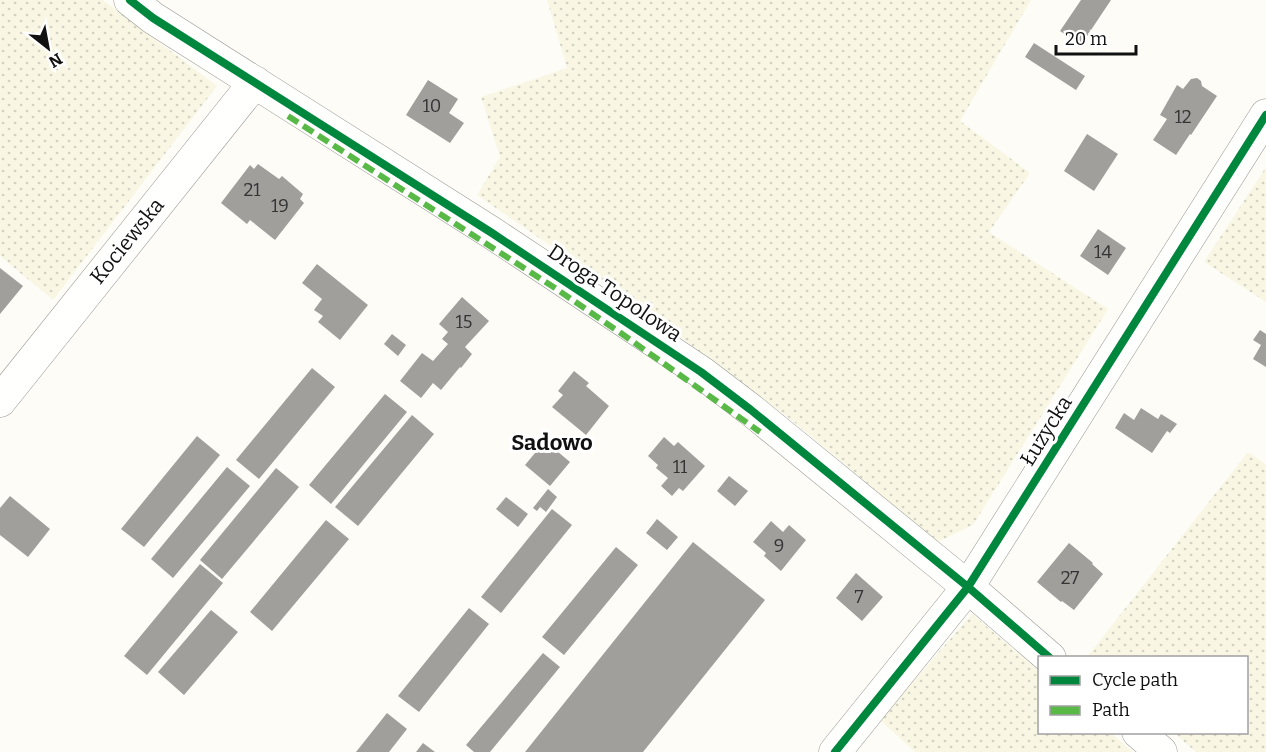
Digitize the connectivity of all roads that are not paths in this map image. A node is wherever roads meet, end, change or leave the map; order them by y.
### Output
1 (130, 0) edge
2 (255, 82) junction
3 (1266, 115) edge
4 (0, 400) edge
5 (968, 587) junction
6 (1049, 656) edge
7 (1140, 734) edge
8 (835, 752) edge
9 (1161, 752) edge

1 - 2 street, Droga Topolowa
2 - 4 street, Kociewska
2 - 5 street, Droga Topolowa
3 - 5 street, Łużycka
5 - 6 street, Droga Topolowa
5 - 8 street, Łużycka
7 - 9 street

